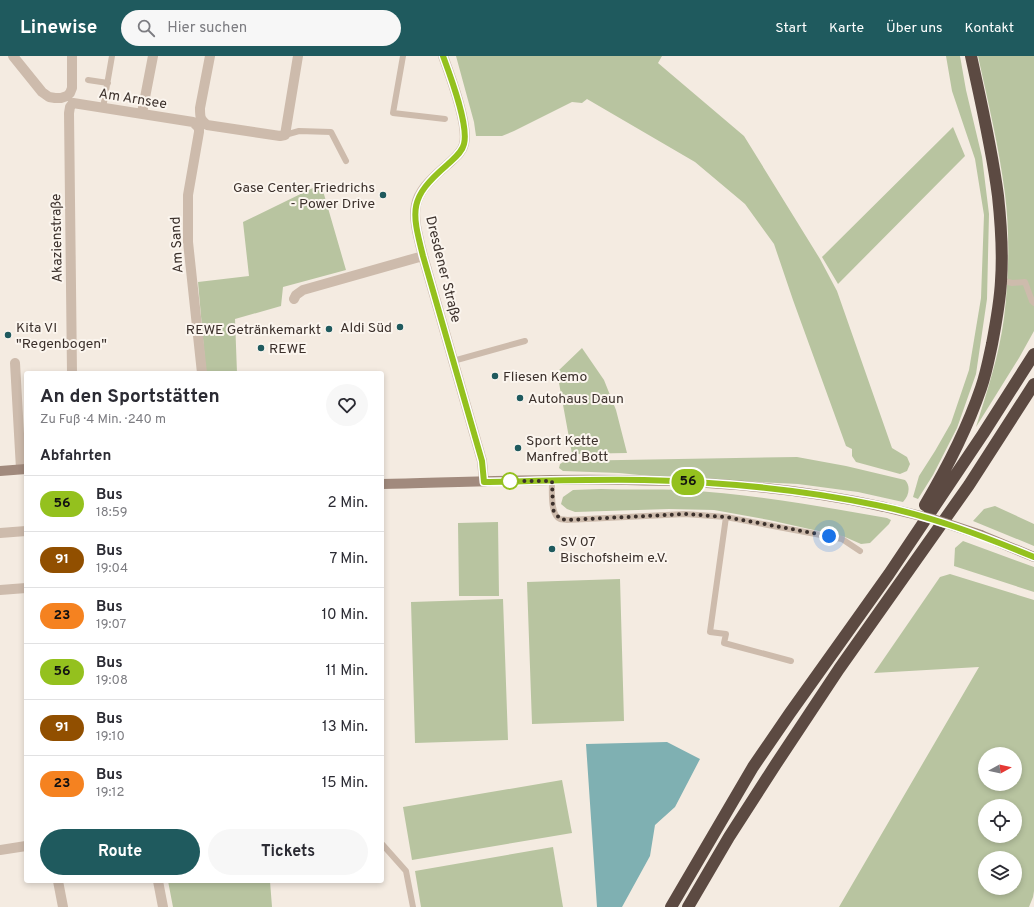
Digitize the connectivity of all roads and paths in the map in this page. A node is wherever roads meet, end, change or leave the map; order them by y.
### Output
1 (14, 56) edge
2 (72, 56) edge
3 (112, 56) edge
4 (153, 56) edge
5 (210, 56) edge
6 (298, 56) edge
7 (403, 56) edge
8 (443, 56) edge
9 (971, 56) edge
10 (88, 80) dead end
11 (108, 83) junction
12 (70, 100) junction
13 (103, 108) junction
14 (142, 114) junction
15 (445, 119) dead end
16 (189, 122) joint
17 (286, 135) junction
18 (346, 161) dead end
19 (423, 256) junction
20 (1001, 280) junction
21 (294, 299) dead end
22 (1034, 303) edge
23 (525, 341) dead end
24 (1034, 354) edge
25 (453, 361) junction
26 (15, 363) dead end
27 (72, 371) edge
28 (202, 371) edge
29 (1034, 384) edge
30 (23, 469) edge
31 (0, 471) edge
32 (552, 481) junction
33 (484, 482) junction
34 (384, 484) edge
35 (726, 517) junction
36 (24, 531) edge
37 (0, 533) edge
38 (860, 551) dead end
39 (1034, 557) edge
40 (24, 588) edge
41 (0, 590) edge
42 (852, 626) junction
43 (791, 661) dead end
44 (24, 846) edge
45 (384, 846) edge
46 (0, 850) edge
47 (58, 883) edge
48 (158, 883) edge
49 (63, 907) edge
50 (163, 907) edge
51 (413, 907) edge
52 (671, 907) edge
53 (688, 907) edge

1 - 12 street
2 - 12 street, Akazienstraße
3 - 11 lane
4 - 14 street
5 - 17 street
6 - 17 street
7 - 15 lane
8 - 19 street, Dresdener Straße
9 - 20 highway
10 - 11 lane
11 - 13 lane
12 - 13 street, Am Arnsee
12 - 27 street, Akazienstraße
13 - 14 street, Am Arnsee
14 - 16 street, Am Arnsee
16 - 28 street, Am Sand
17 - 18 lane
19 - 21 street
19 - 25 street, Dresdener Straße
20 - 22 lane
20 - 42 highway
23 - 25 lane
24 - 42 highway
25 - 33 street, Dresdener Straße
26 - 30 street
29 - 53 highway
30 - 31 main road
32 - 33 main road
32 - 35 lane
32 - 39 main road, bridge
33 - 34 main road
35 - 38 lane
35 - 43 lane
36 - 37 street
40 - 41 street
42 - 52 highway
44 - 46 street
45 - 51 lane
47 - 49 street
48 - 50 street

